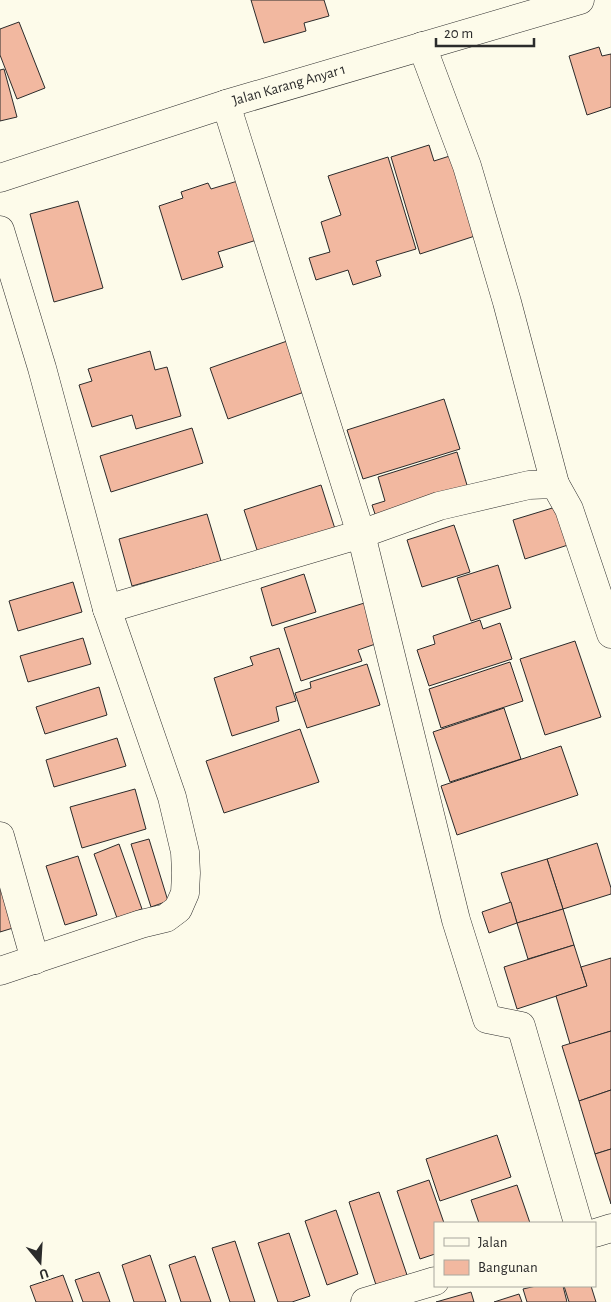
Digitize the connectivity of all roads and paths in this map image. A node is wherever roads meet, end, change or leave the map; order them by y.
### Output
1 (580, 0) edge
2 (422, 46) junction
3 (226, 104) junction
4 (0, 178) edge
5 (0, 230) edge
6 (555, 484) junction
7 (361, 534) junction
8 (107, 609) junction
9 (611, 634) edge
10 (0, 836) edge
11 (35, 960) junction
12 (0, 971) edge
13 (578, 1222) edge
14 (611, 1228) edge
15 (596, 1233) edge
16 (434, 1281) edge
17 (365, 1302) edge

1 - 2 street, Jalan Karang Anyar 1
2 - 3 street, Jalan Karang Anyar 1
2 - 6 street
3 - 4 street, Jalan Karang Anyar 1
3 - 7 street
5 - 8 street
6 - 7 street
6 - 9 street
7 - 8 street
7 - 13 street
8 - 11 street
10 - 11 street
11 - 12 street
14 - 15 street
16 - 17 street

